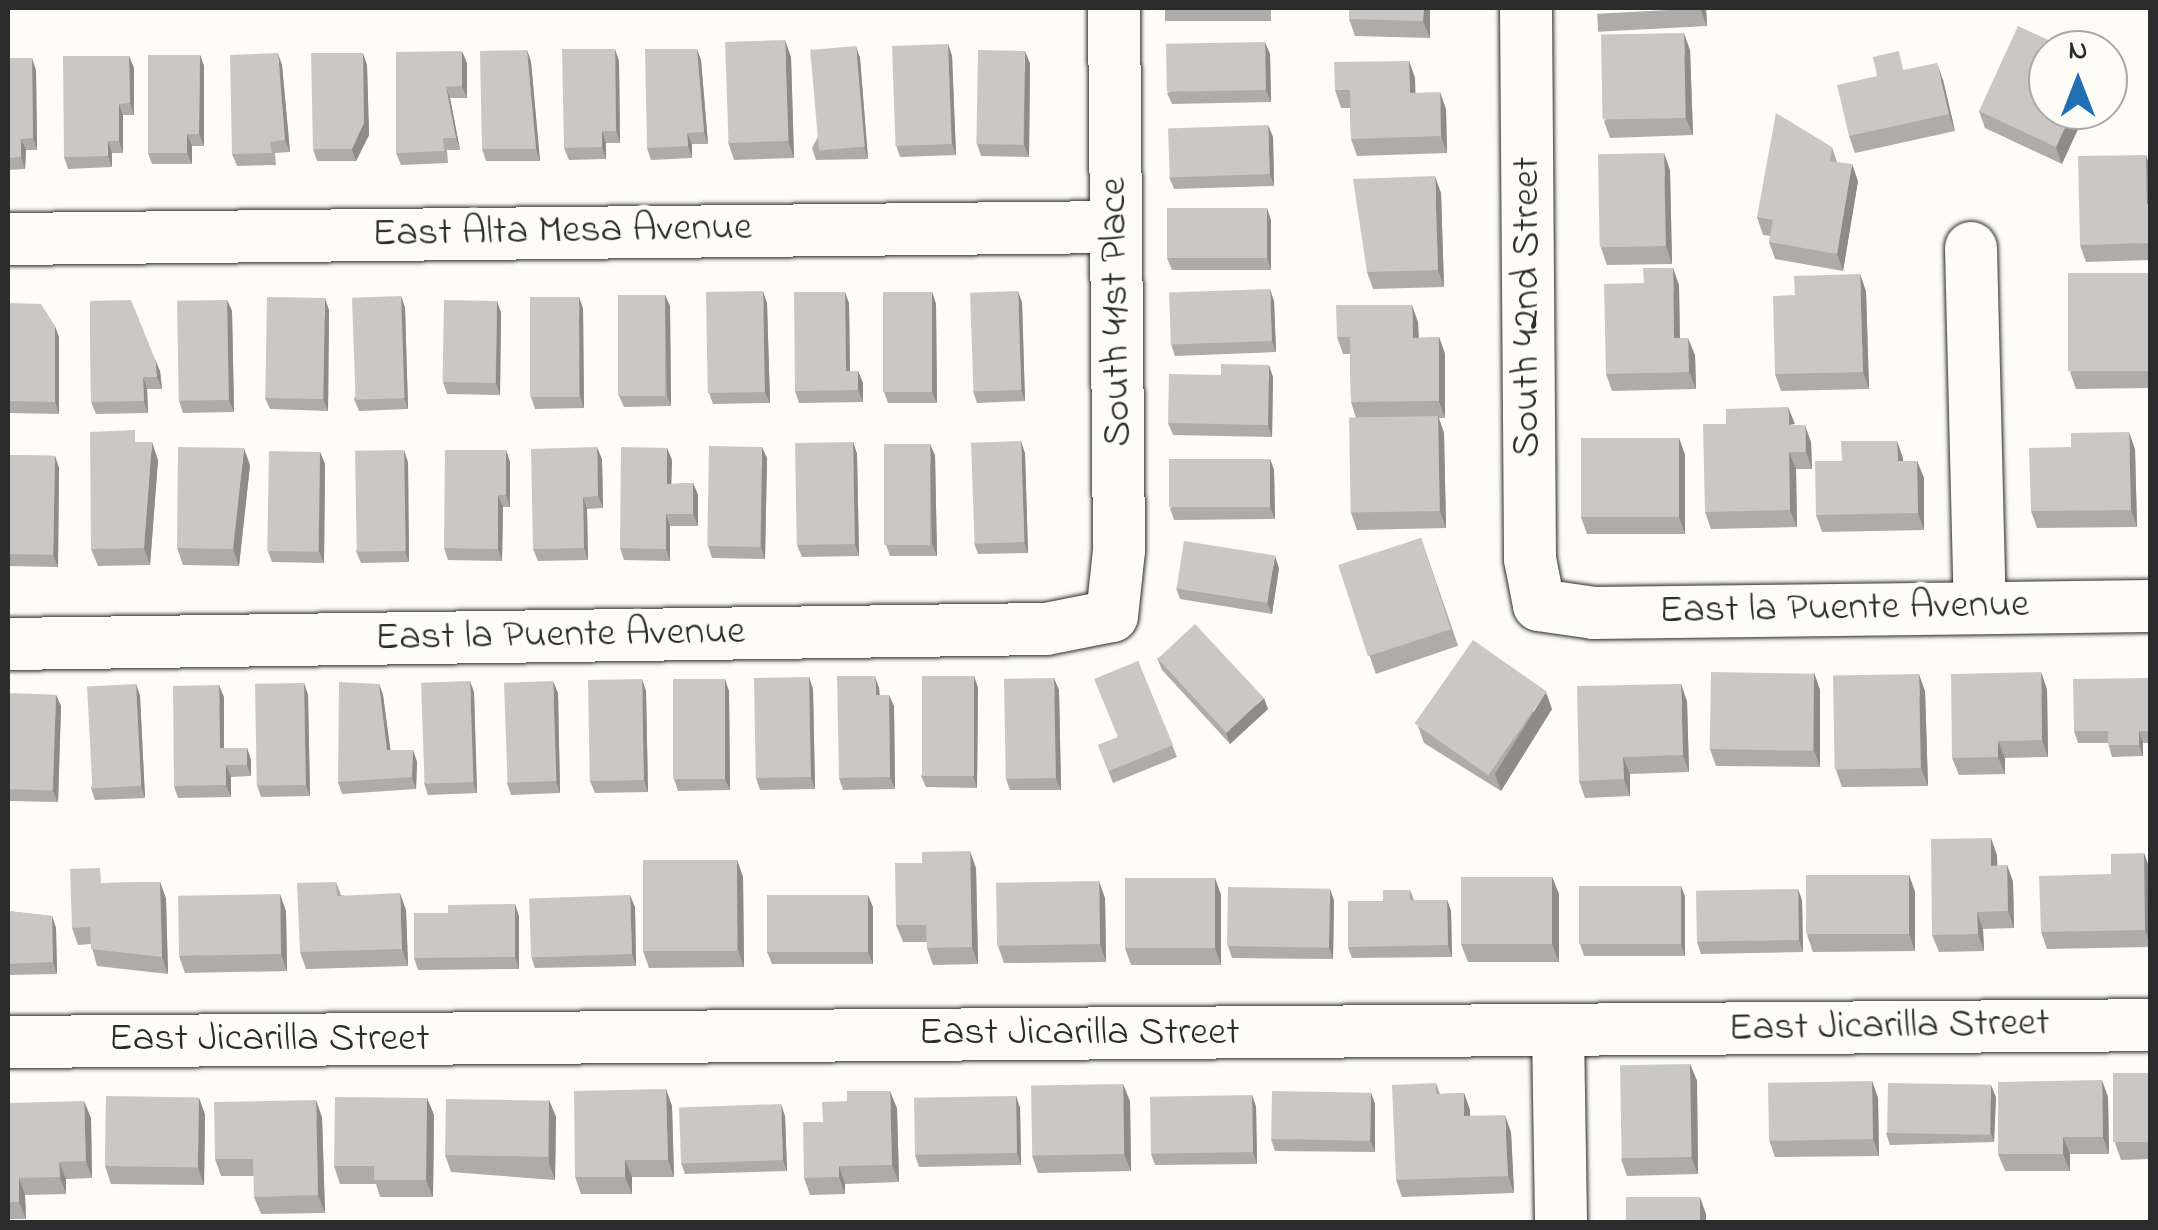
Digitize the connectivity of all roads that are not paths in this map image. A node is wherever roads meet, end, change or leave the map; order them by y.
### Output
1 (1114, 8) edge
2 (1526, 8) edge
3 (1116, 227) junction
4 (8, 238) edge
5 (1971, 248) dead end
6 (1539, 605) joint
7 (1980, 606) junction
8 (2150, 606) edge
9 (1112, 616) joint
10 (8, 644) edge
11 (2150, 1025) edge
12 (1558, 1030) junction
13 (8, 1042) edge
14 (1561, 1222) edge

1 - 3 street, South 41st Place
2 - 6 street, South 42nd Street
3 - 4 street, East Alta Mesa Avenue
3 - 9 street, South 41st Place
5 - 7 street
6 - 7 street, East la Puente Avenue
7 - 8 street, East la Puente Avenue
9 - 10 street, East la Puente Avenue
11 - 12 street, East Jicarilla Street
12 - 13 street, East Jicarilla Street
12 - 14 street

